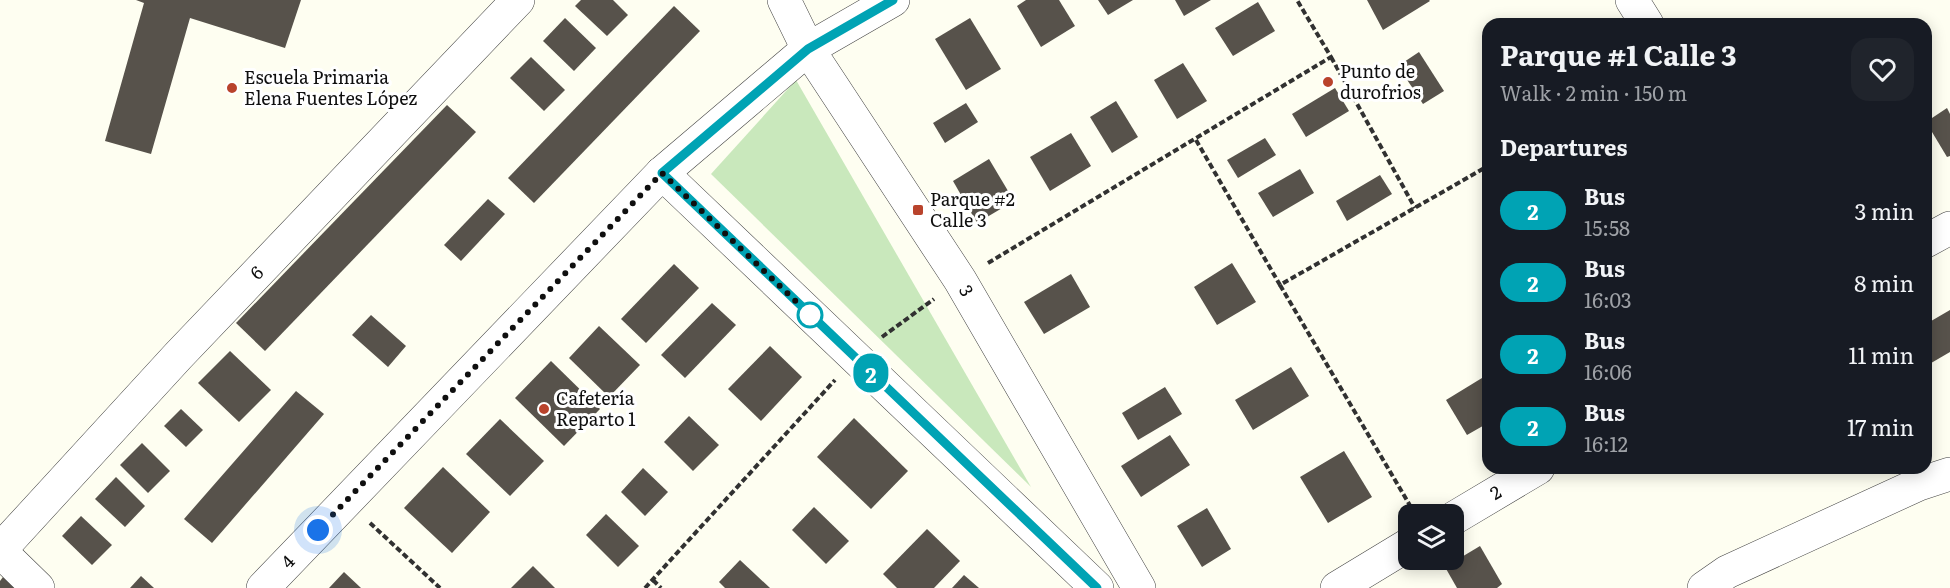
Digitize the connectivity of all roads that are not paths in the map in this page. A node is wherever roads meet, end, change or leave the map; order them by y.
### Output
1 (518, 0) edge
2 (784, 0) edge
3 (893, 0) edge
4 (1632, 0) edge
5 (1643, 18) edge
6 (808, 49) junction
7 (662, 173) junction
8 (1950, 228) edge
9 (1932, 238) edge
10 (1529, 474) edge
11 (1950, 474) edge
12 (1464, 512) edge
13 (0, 551) edge
14 (1398, 551) edge
15 (1727, 583) edge
16 (38, 588) edge
17 (263, 588) edge
18 (1097, 588) edge
19 (1139, 588) edge
20 (1337, 588) edge

1 - 13 street, 6
2 - 6 street, 3
3 - 6 street, 4
4 - 5 street
6 - 7 street, 4
6 - 19 street, 3
7 - 17 street, 4
7 - 18 street
8 - 9 street
10 - 12 street, 2
11 - 15 street
13 - 16 street
14 - 20 street

